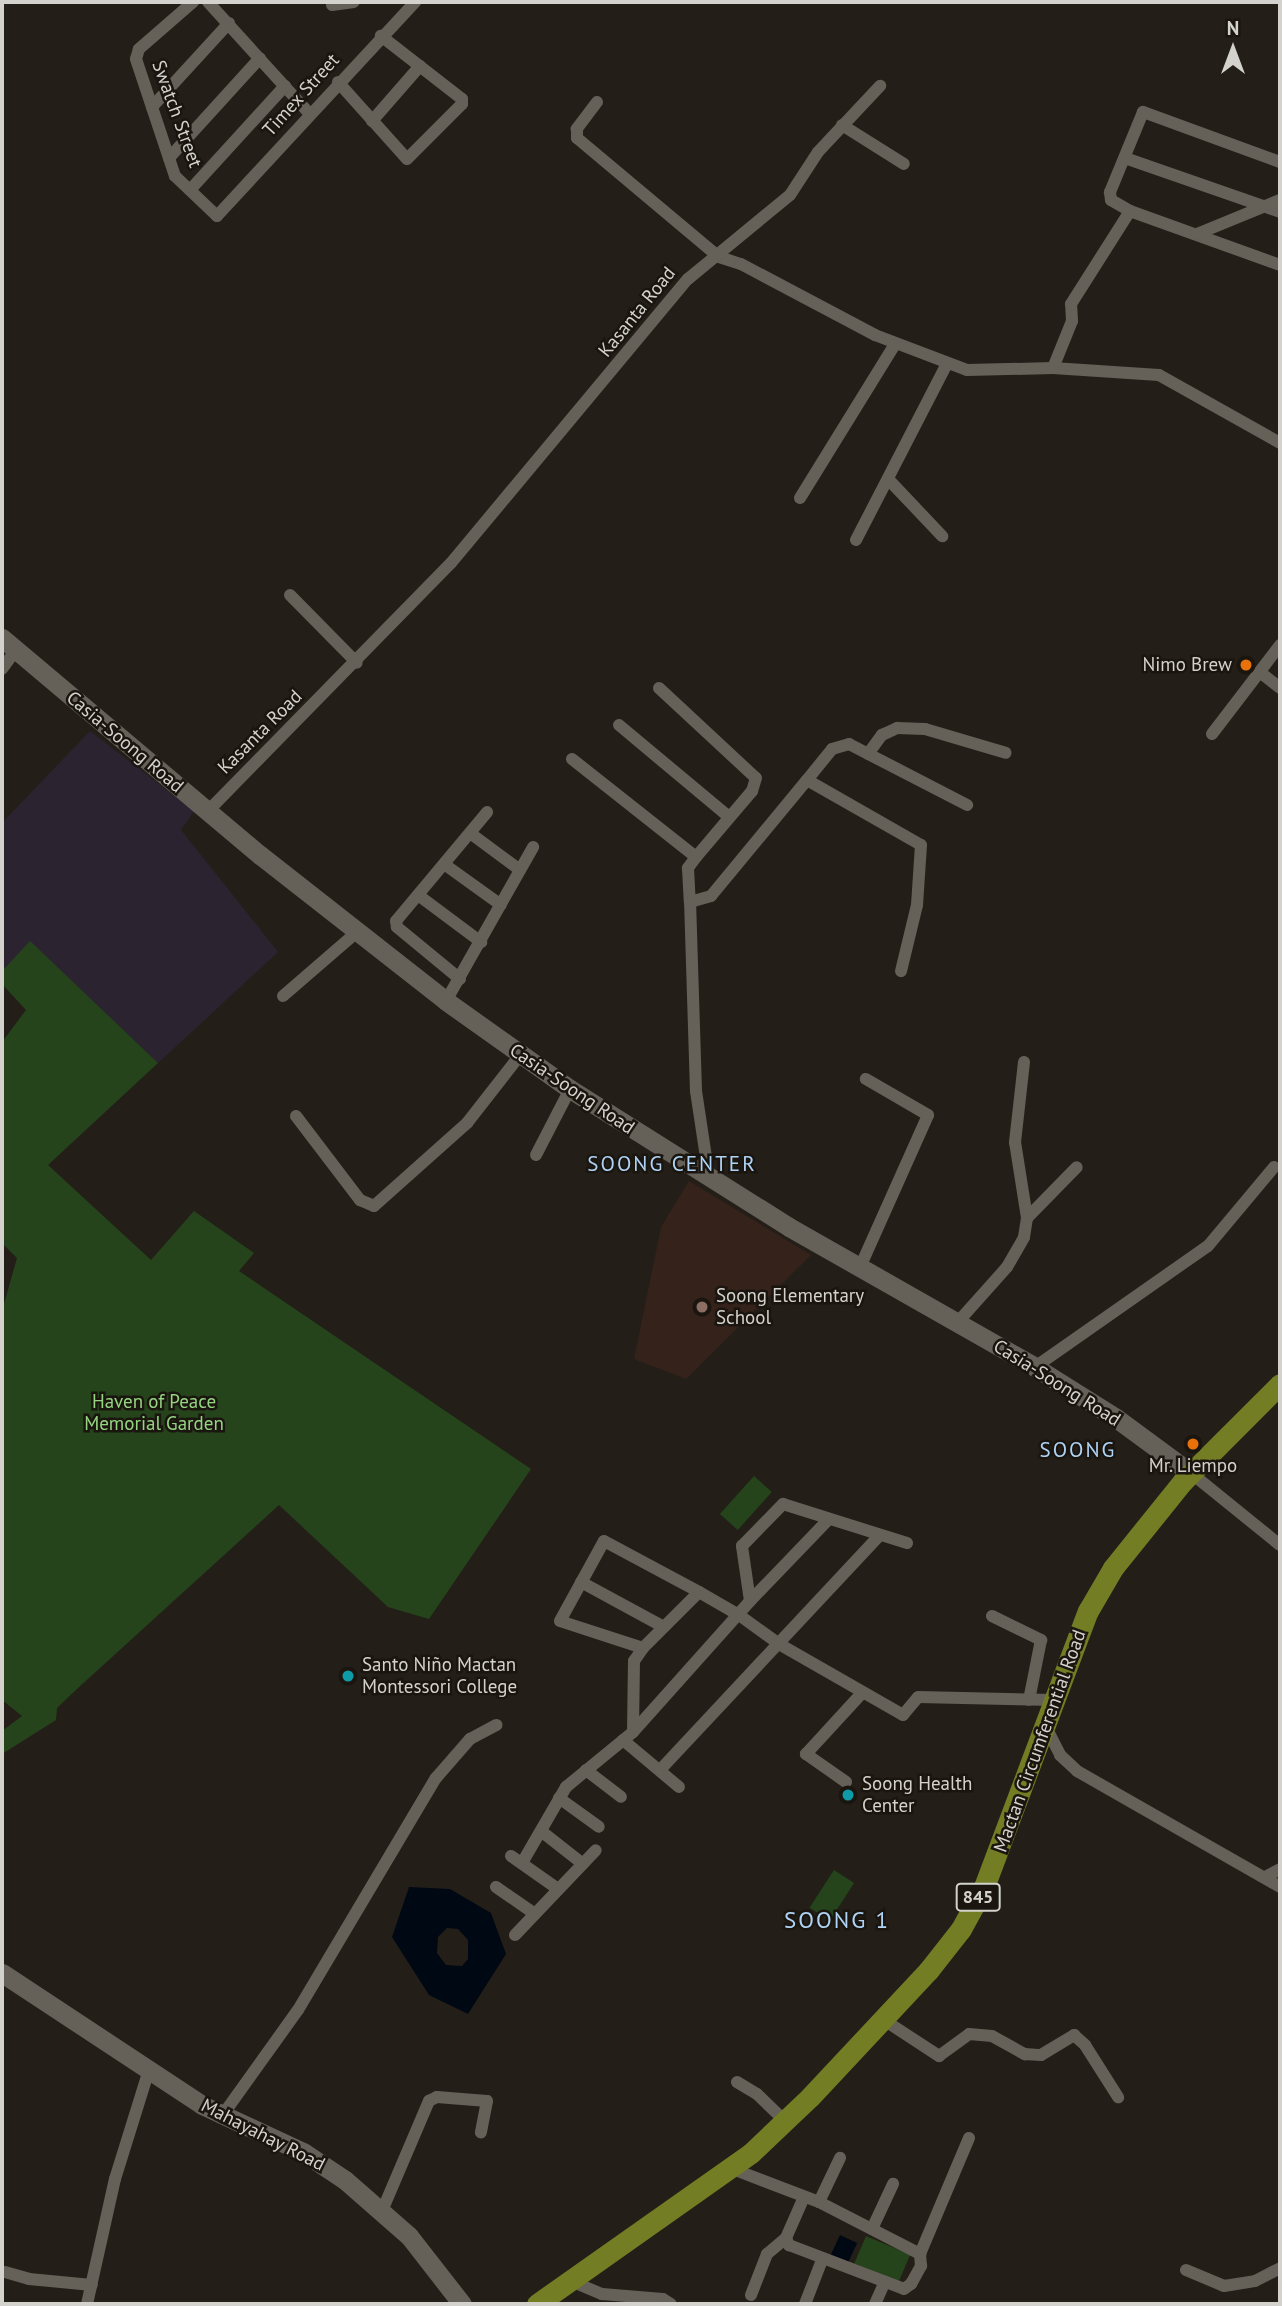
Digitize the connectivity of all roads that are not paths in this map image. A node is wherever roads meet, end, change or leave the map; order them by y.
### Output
1 (193, 2) edge
2 (208, 2) edge
3 (354, 2) edge
4 (413, 2) edge
5 (332, 5) dead end
6 (229, 23) junction
7 (381, 36) junction
8 (260, 58) junction
9 (420, 66) junction
10 (338, 82) junction
11 (285, 86) junction
12 (880, 86) dead end
13 (597, 102) dead end
14 (152, 107) junction
15 (310, 114) junction
16 (372, 121) junction
17 (842, 125) junction
18 (169, 158) junction
19 (1125, 158) junction
20 (1280, 162) edge
21 (904, 164) dead end
22 (190, 190) junction
23 (1280, 200) edge
24 (1265, 206) junction
25 (1130, 211) junction
26 (1280, 212) edge
27 (216, 216) joint
28 (1197, 234) junction
29 (719, 257) junction
30 (1280, 265) edge
31 (895, 344) junction
32 (947, 365) junction
33 (1054, 368) junction
34 (1280, 443) edge
35 (888, 479) junction
36 (800, 498) dead end
37 (942, 536) dead end
38 (856, 540) dead end
39 (290, 595) dead end
40 (9, 644) edge
41 (1280, 645) edge
42 (357, 663) junction
43 (2, 669) edge
44 (1261, 673) junction
45 (659, 688) dead end
46 (1280, 688) edge
47 (619, 725) dead end
48 (1212, 734) dead end
49 (1006, 753) dead end
50 (868, 754) junction
51 (572, 759) dead end
52 (807, 780) junction
53 (967, 805) dead end
54 (208, 811) junction
55 (487, 812) dead end
56 (729, 817) junction
57 (470, 833) junction
58 (533, 847) dead end
59 (696, 857) junction
60 (444, 864) junction
61 (520, 870) junction
62 (418, 895) junction
63 (690, 902) junction
64 (501, 905) junction
65 (358, 930) junction
66 (481, 942) junction
67 (901, 971) dead end
68 (460, 979) junction
69 (283, 996) dead end
70 (446, 1001) junction
71 (521, 1054) junction
72 (1024, 1062) dead end
73 (866, 1079) dead end
74 (570, 1089) junction
75 (296, 1116) dead end
76 (536, 1155) dead end
77 (1077, 1167) dead end
78 (1274, 1167) dead end
79 (709, 1177) junction
80 (1027, 1218) junction
81 (861, 1265) junction
82 (957, 1323) junction
83 (1035, 1367) junction
84 (1280, 1384) edge
85 (1191, 1473) junction
86 (829, 1519) junction
87 (880, 1535) junction
88 (907, 1543) dead end
89 (1280, 1545) edge
90 (582, 1583) junction
91 (699, 1592) junction
92 (750, 1601) junction
93 (739, 1615) junction
94 (992, 1616) dead end
95 (664, 1628) junction
96 (779, 1644) junction
97 (643, 1648) junction
98 (863, 1692) junction
99 (1029, 1700) junction
100 (1055, 1700) junction
101 (496, 1725) dead end
102 (1046, 1727) junction
103 (628, 1736) junction
104 (586, 1770) junction
105 (660, 1770) junction
106 (846, 1782) dead end
107 (680, 1787) dead end
108 (621, 1797) dead end
109 (559, 1798) junction
110 (598, 1827) dead end
111 (541, 1830) junction
112 (596, 1850) dead end
113 (583, 1864) junction
114 (1280, 1869) edge
115 (1267, 1876) junction
116 (1280, 1887) edge
117 (496, 1888) dead end
118 (558, 1889) junction
119 (535, 1914) junction
120 (515, 1935) dead end
121 (2, 1973) edge
122 (884, 2020) junction
123 (149, 2070) junction
124 (737, 2082) dead end
125 (1118, 2097) dead end
126 (222, 2116) junction
127 (784, 2120) junction
128 (481, 2132) dead end
129 (969, 2138) dead end
130 (751, 2153) junction
131 (840, 2158) dead end
132 (730, 2168) junction
133 (767, 2179) junction
134 (893, 2184) dead end
135 (804, 2196) junction
136 (819, 2202) junction
137 (382, 2211) junction
138 (872, 2229) junction
139 (786, 2238) junction
140 (920, 2254) junction
141 (822, 2260) junction
142 (1280, 2268) edge
143 (1186, 2270) dead end
144 (5, 2272) dead end
145 (571, 2281) junction
146 (884, 2284) junction
147 (92, 2285) junction
148 (751, 2295) dead end
149 (87, 2304) edge
150 (462, 2304) edge
151 (537, 2304) edge
152 (671, 2304) edge
153 (805, 2304) edge
154 (875, 2304) edge

1 - 14 street, Swatch Street
2 - 6 street
3 - 5 street
4 - 7 street, Timex Street
6 - 8 street
6 - 14 street
7 - 9 street
7 - 10 street, Timex Street
8 - 11 street
8 - 18 street
9 - 16 street
9 - 16 street
10 - 15 street, Timex Street
10 - 16 street
11 - 15 street
11 - 22 street
12 - 17 street, Kasanta Road
13 - 29 street
14 - 18 street, Swatch Street
15 - 27 street, Timex Street
17 - 21 street
17 - 29 street, Kasanta Road
18 - 22 street, Swatch Street
19 - 20 street
19 - 24 street
19 - 25 street
22 - 27 street, Swatch Street
23 - 24 street
24 - 26 street
24 - 28 street
25 - 28 street
25 - 33 street
28 - 30 street
29 - 31 street
29 - 42 street, Kasanta Road
31 - 32 street
31 - 36 street
32 - 33 street
32 - 35 street
33 - 34 street
35 - 37 street
35 - 38 street
39 - 42 street
40 - 43 street
40 - 54 street, Casia-Soong Road
41 - 44 street
42 - 54 street, Kasanta Road
44 - 46 street
44 - 48 street
45 - 56 street
47 - 56 street
49 - 50 street
50 - 52 street
50 - 53 street
51 - 59 street
52 - 63 street
52 - 67 street
54 - 65 street, Casia-Soong Road
55 - 57 street
56 - 59 street
57 - 60 street
57 - 61 street
58 - 61 street
59 - 63 street
60 - 62 street
60 - 64 street
61 - 64 street
62 - 66 street
62 - 68 street
63 - 79 street
64 - 66 street
65 - 69 street
65 - 70 street, Casia-Soong Road
66 - 68 street
68 - 70 street
70 - 71 street, Casia-Soong Road
71 - 74 street, Casia-Soong Road
71 - 75 street
72 - 80 street
73 - 81 street
74 - 76 street
74 - 79 street, Casia-Soong Road
77 - 80 street
78 - 83 street
79 - 81 street, Casia-Soong Road
80 - 82 street
81 - 82 street, Casia-Soong Road
82 - 83 street, Casia-Soong Road
83 - 85 street, Casia-Soong Road
84 - 85 main road, Mactan Circumferential Road / 845
85 - 89 street
85 - 100 main road, Mactan Circumferential Road / 845
86 - 87 street
86 - 92 street
86 - 92 street
87 - 88 street
87 - 96 street
90 - 91 street
90 - 95 street
90 - 97 street
91 - 93 street
91 - 95 street
92 - 93 street
93 - 96 street
93 - 103 street
94 - 99 street
95 - 97 street
96 - 98 street
96 - 105 street
97 - 103 street
98 - 99 street
98 - 106 street
99 - 100 street
100 - 102 main road, Mactan Circumferential Road / 845
101 - 126 street
102 - 115 street
102 - 122 main road, Mactan Circumferential Road / 845
103 - 104 street
103 - 105 street
104 - 108 street
104 - 109 street
105 - 107 street
109 - 110 street
109 - 111 street
111 - 113 street
111 - 118 street
112 - 113 street
113 - 118 street
114 - 115 street
115 - 116 street
117 - 119 street
118 - 119 street
119 - 120 street
121 - 123 street, Mahayahay Road
122 - 125 street
122 - 127 main road, Mactan Circumferential Road / 845
123 - 126 street, Mahayahay Road
123 - 147 street
124 - 127 street
126 - 137 street, Mahayahay Road
127 - 130 main road, Mactan Circumferential Road / 845
128 - 137 street
129 - 140 street
130 - 132 main road, Mactan Circumferential Road / 845
130 - 133 street
131 - 136 street
132 - 133 street
132 - 145 main road, Mactan Circumferential Road / 845
133 - 135 street
134 - 138 street
135 - 136 street
135 - 139 street
136 - 138 street
137 - 150 street, Mahayahay Road
138 - 140 street
139 - 141 street
139 - 148 street
140 - 146 street
141 - 146 street
141 - 153 street
142 - 143 street
144 - 147 street
145 - 151 main road, Mactan Circumferential Road / 845
145 - 152 street
146 - 154 street
147 - 149 street

